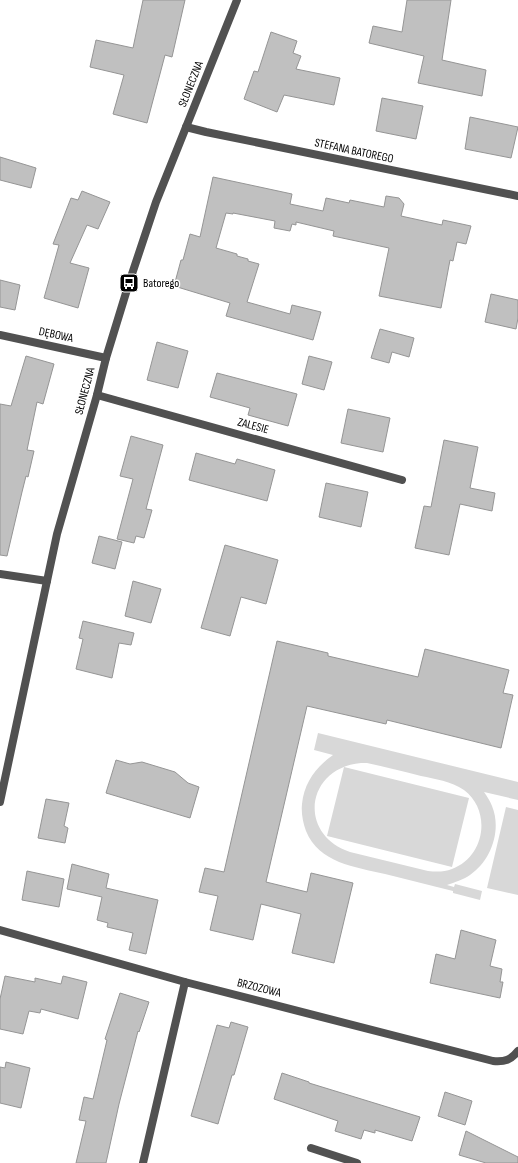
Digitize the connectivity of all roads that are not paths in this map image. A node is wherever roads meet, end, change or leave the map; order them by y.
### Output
1 (237, 0) edge
2 (186, 127) junction
3 (518, 196) edge
4 (0, 335) edge
5 (106, 358) junction
6 (97, 395) junction
7 (402, 480) dead end
8 (0, 574) edge
9 (47, 582) junction
10 (0, 802) edge
11 (0, 930) edge
12 (186, 982) junction
13 (518, 1051) edge
14 (311, 1148) dead end
15 (143, 1163) edge
16 (357, 1163) edge

1 - 2 street, SŁONECZNA
2 - 3 street, STEFANA BATOREGO
2 - 5 street, SŁONECZNA
4 - 5 street, DĘBOWA
5 - 6 street, SŁONECZNA
6 - 7 street, ZALESIE
6 - 9 street, SŁONECZNA
8 - 9 street
9 - 10 street, SŁONECZNA
11 - 12 street, BRZOZOWA
12 - 13 street, BRZOZOWA
12 - 15 street
14 - 16 street

